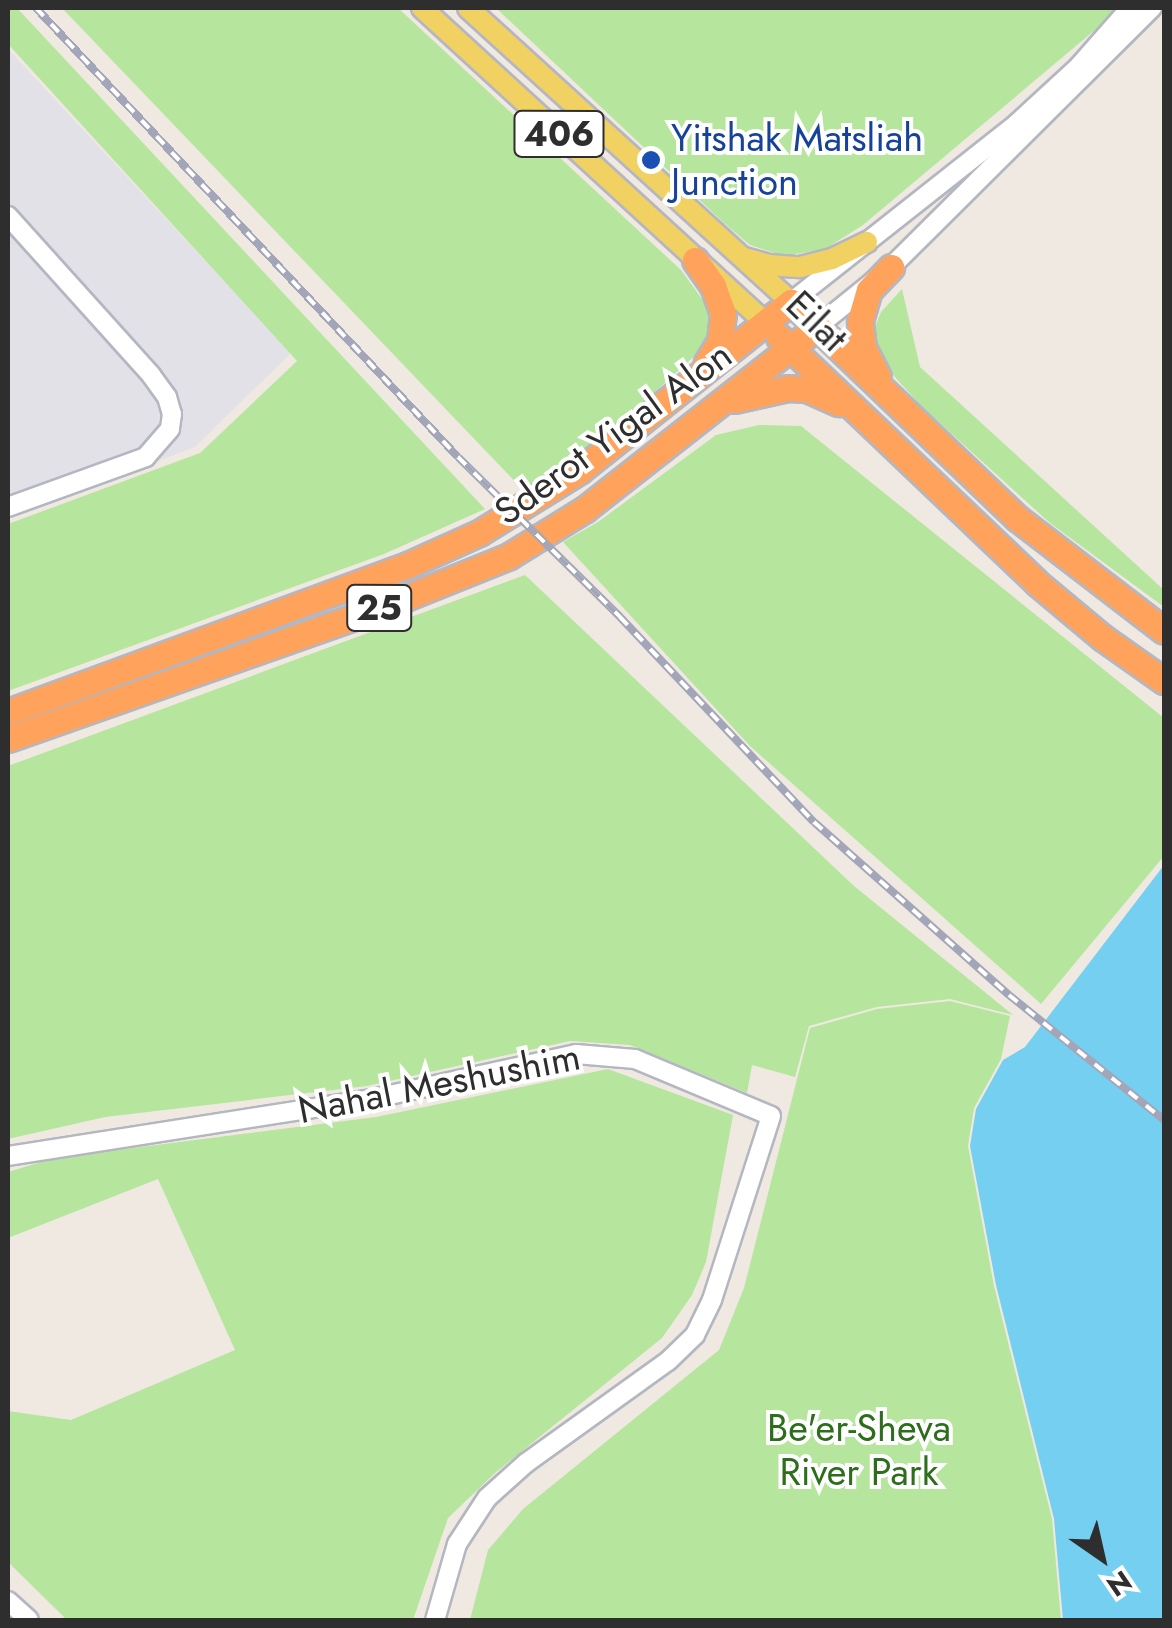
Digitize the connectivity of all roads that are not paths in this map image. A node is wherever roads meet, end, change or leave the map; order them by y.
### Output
1 (422, 8) edge
2 (468, 8) edge
3 (1130, 8) edge
4 (1152, 8) edge
5 (8, 216) edge
6 (867, 242) junction
7 (738, 255) junction
8 (695, 260) junction
9 (891, 267) junction
10 (790, 302) junction
11 (764, 322) junction
12 (817, 327) junction
13 (790, 348) junction
14 (695, 379) junction
15 (715, 408) junction
16 (902, 409) junction
17 (858, 413) junction
18 (8, 507) edge
19 (1164, 631) edge
20 (1164, 681) edge
21 (8, 712) edge
22 (8, 739) edge
23 (8, 1156) edge
24 (8, 1601) edge
25 (28, 1620) edge
26 (435, 1620) edge

1 - 8 main road, Eilat / 406
2 - 7 main road, Eilat / 406
3 - 6 street, Sderot Yigal Alon
4 - 9 street, Sderot Yigal Alon
5 - 18 street
6 - 7 main road
6 - 10 street, Sderot Yigal Alon
7 - 10 main road, Eilat / 406
8 - 11 main road, Eilat / 406
8 - 14 highway
9 - 12 street, Sderot Yigal Alon
9 - 16 highway
10 - 11 highway, Sderot Yigal Alon / 25
10 - 12 highway, Eilat
11 - 13 highway, Eilat
11 - 14 highway, Sderot Yigal Alon / 25
12 - 13 highway, Sderot Yigal Alon / 25
12 - 16 highway, Eilat
13 - 15 highway, Sderot Yigal Alon / 25
13 - 17 highway, Eilat
14 - 21 highway, Sderot Yigal Alon / 25
15 - 17 highway
15 - 22 highway, Sderot Yigal Alon / 25
16 - 19 highway, Eilat
17 - 20 highway, Eilat
23 - 26 street, Nahal Meshushim
24 - 25 street

